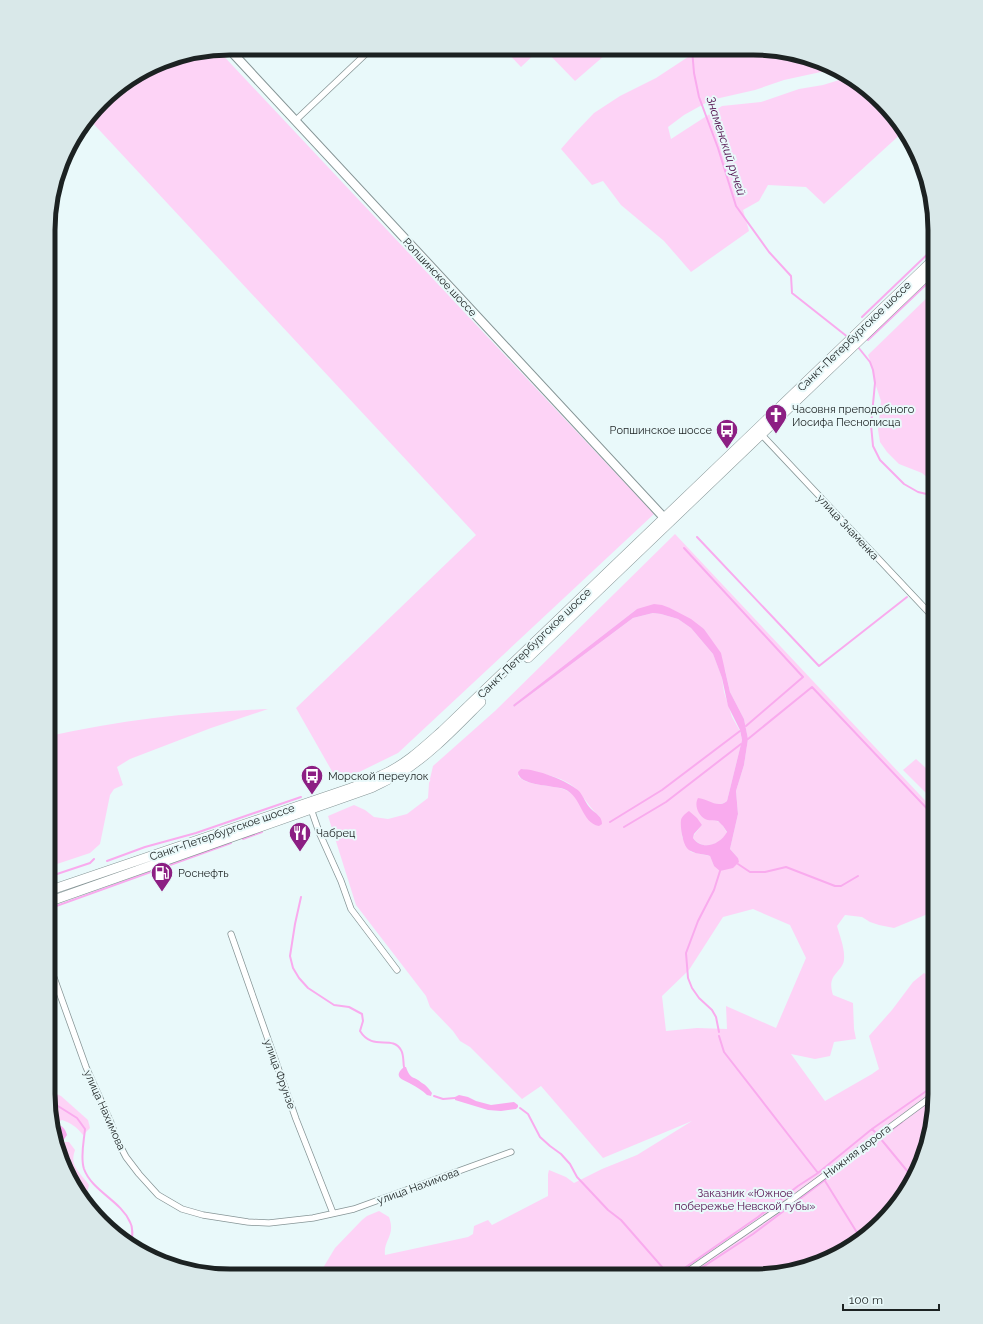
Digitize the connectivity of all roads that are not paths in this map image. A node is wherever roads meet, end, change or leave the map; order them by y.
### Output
1 (234, 55) edge
2 (365, 55) edge
3 (295, 121) junction
4 (928, 265) edge
5 (928, 274) edge
6 (861, 334) junction
7 (843, 351) junction
8 (761, 434) junction
9 (667, 520) junction
10 (928, 612) edge
11 (311, 810) junction
12 (55, 889) edge
13 (55, 900) edge
14 (230, 934) dead end
15 (397, 970) dead end
16 (55, 981) edge
17 (928, 1099) edge
18 (511, 1152) dead end
19 (333, 1214) junction
20 (691, 1269) edge

1 - 3 main road, Ропшинское шоссе
2 - 3 street
3 - 9 main road, Ропшинское шоссе
4 - 6 main road, Санкт-Петербургское шоссе
5 - 6 main road, Санкт-Петербургское шоссе
6 - 7 main road, Санкт-Петербургское шоссе
7 - 8 main road, Санкт-Петербургское шоссе
7 - 9 main road, Санкт-Петербургское шоссе
8 - 9 main road, Санкт-Петербургское шоссе
8 - 10 street, улица Знаменка
9 - 11 main road, Санкт-Петербургское шоссе
9 - 12 main road, Санкт-Петербургское шоссе
11 - 13 main road, Санкт-Петербургское шоссе
11 - 15 street
14 - 19 street, улица Фрунзе
16 - 19 street, улица Нахимова
17 - 20 street, Нижняя дорога
18 - 19 street, улица Нахимова

